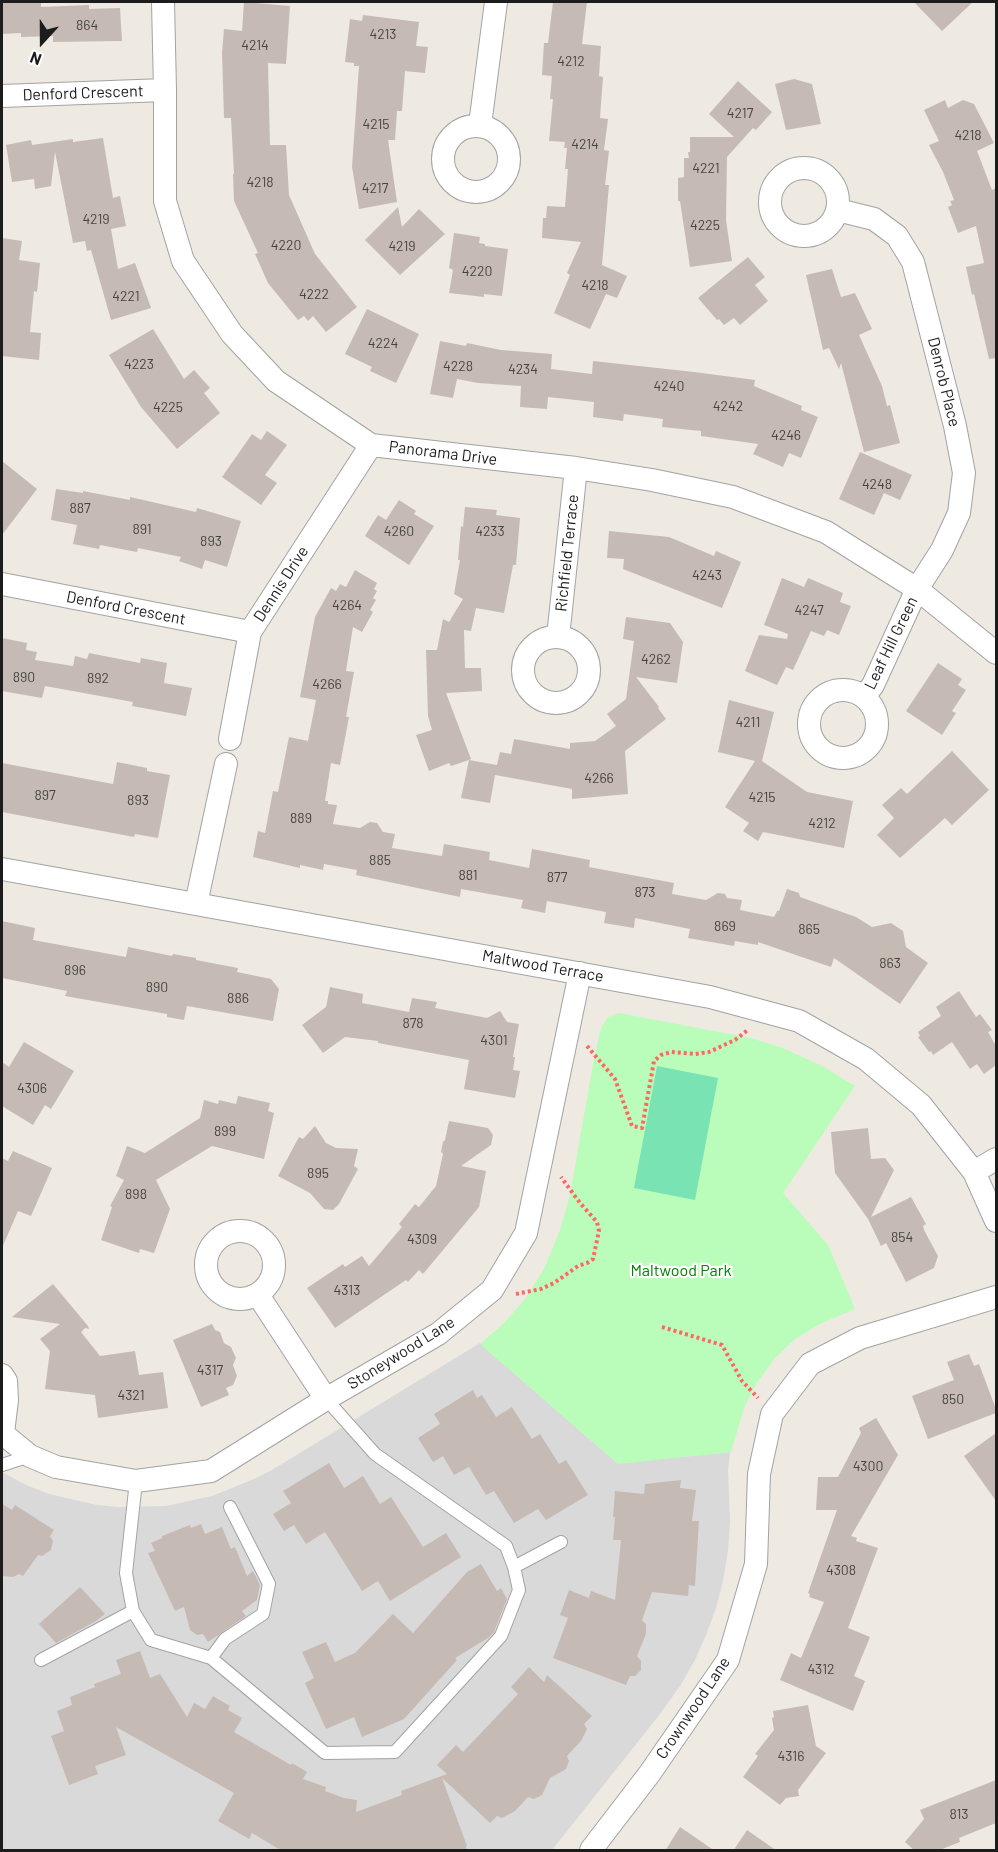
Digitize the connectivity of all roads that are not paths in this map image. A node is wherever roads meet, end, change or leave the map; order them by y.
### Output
1 (163, 2) edge
2 (496, 2) edge
3 (165, 90) junction
4 (2, 96) edge
5 (480, 126) dead end
6 (838, 210) dead end
7 (371, 445) junction
8 (576, 468) junction
9 (2, 584) edge
10 (917, 589) junction
11 (250, 632) junction
12 (558, 637) dead end
13 (996, 653) edge
14 (864, 698) dead end
15 (230, 740) dead end
16 (226, 764) dead end
17 (2, 869) edge
18 (196, 904) junction
19 (580, 973) junction
20 (996, 1159) edge
21 (974, 1172) junction
22 (996, 1221) edge
23 (258, 1295) dead end
24 (996, 1297) edge
25 (2, 1375) edge
26 (326, 1400) junction
27 (2, 1433) edge
28 (30, 1456) junction
29 (2, 1465) edge
30 (136, 1481) junction
31 (230, 1507) dead end
32 (561, 1542) dead end
33 (514, 1567) junction
34 (133, 1611) junction
35 (211, 1658) junction
36 (42, 1660) dead end
37 (591, 1851) edge

1 - 3 street, Panorama Drive
2 - 5 street
3 - 4 street, Denford Crescent
3 - 7 street, Panorama Drive
6 - 10 street, Denrob Place
7 - 8 street, Panorama Drive
7 - 11 street, Dennis Drive
8 - 10 street, Panorama Drive
8 - 12 street, Richfield Terrace
9 - 11 street, Denford Crescent
10 - 13 street, Panorama Drive
10 - 14 street, Leaf Hill Green
11 - 15 street, Dennis Drive
16 - 18 street
17 - 18 street, Maltwood Terrace
18 - 19 street, Maltwood Terrace
19 - 21 street, Maltwood Terrace
19 - 26 street, Stoneywood Lane
20 - 21 street
21 - 22 street, Maltwood Terrace
23 - 26 street
24 - 37 street, Crownwood Lane
25 - 27 street, Stoneywood Lane
26 - 30 street, Stoneywood Lane
26 - 33 lane
27 - 28 street, Stoneywood Lane
28 - 29 lane
28 - 30 street, Stoneywood Lane
30 - 34 lane
31 - 35 lane
32 - 33 lane
33 - 35 lane
34 - 35 lane
34 - 36 lane

